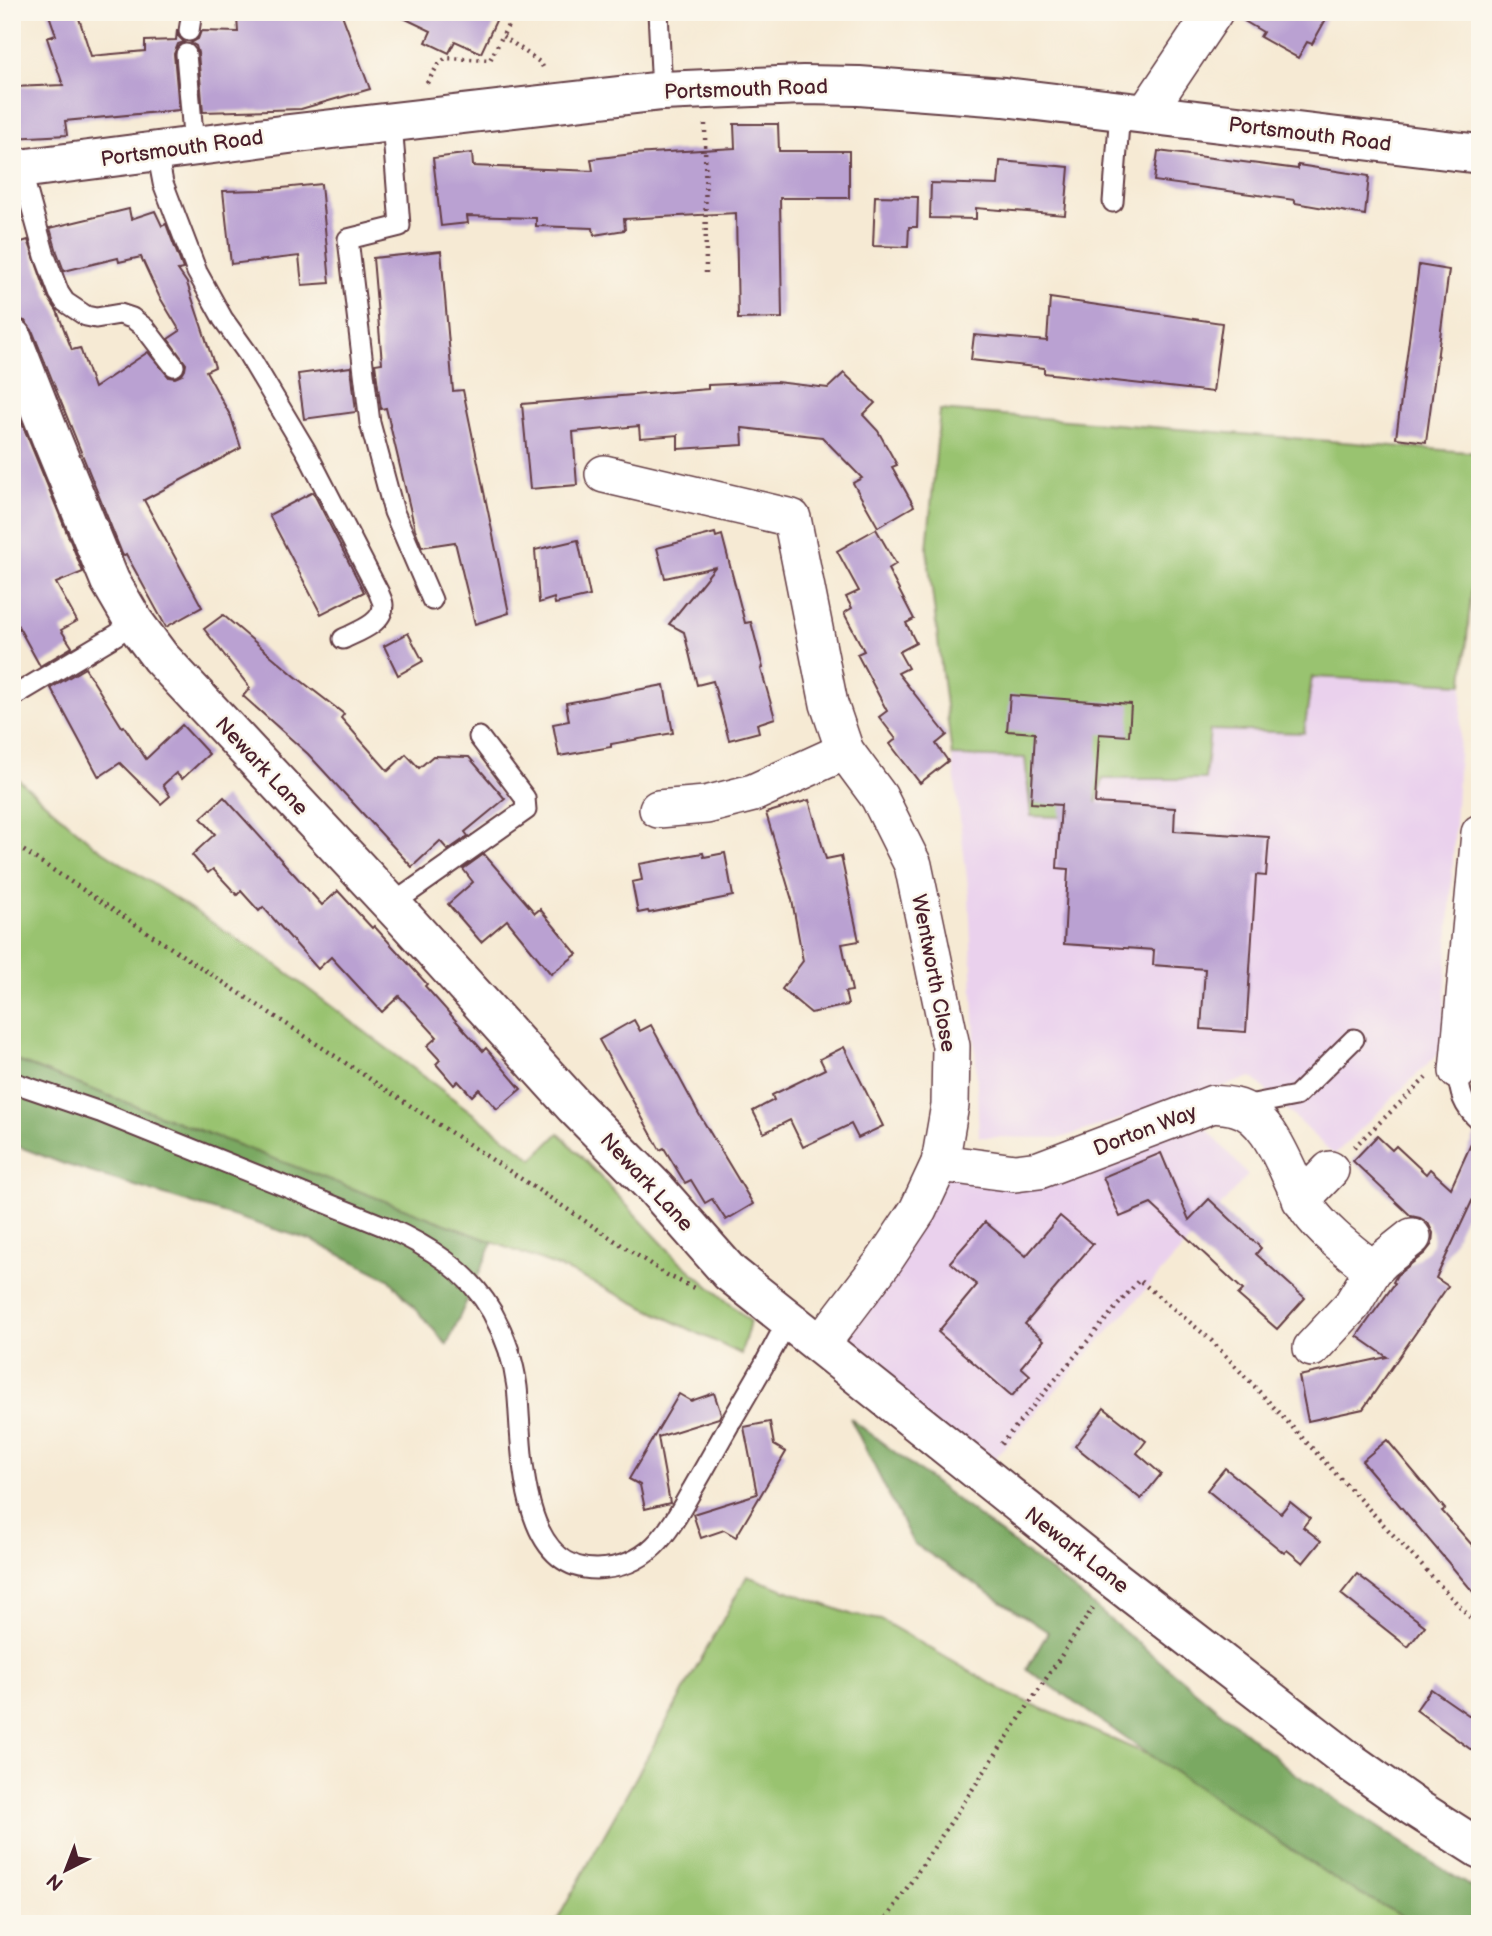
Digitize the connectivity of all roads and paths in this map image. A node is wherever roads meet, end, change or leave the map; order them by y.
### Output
1 (515, 12) edge
2 (658, 12) edge
3 (1214, 12) edge
4 (503, 36) junction
5 (186, 54) dead end
6 (546, 72) dead end
7 (425, 86) dead end
8 (662, 90) junction
9 (1133, 112) junction
10 (705, 120) dead end
11 (392, 121) junction
12 (194, 146) junction
13 (157, 151) junction
14 (1480, 154) edge
15 (16, 169) edge
16 (1113, 202) dead end
17 (706, 276) dead end
18 (12, 338) edge
19 (174, 366) dead end
20 (604, 474) dead end
21 (432, 600) dead end
22 (134, 622) junction
23 (343, 639) dead end
24 (13, 695) edge
25 (479, 737) dead end
26 (845, 751) junction
27 (658, 808) dead end
28 (1480, 832) edge
29 (12, 844) edge
30 (391, 905) junction
31 (1354, 1040) dead end
32 (1459, 1059) junction
33 (12, 1082) edge
34 (1237, 1107) junction
35 (1480, 1121) edge
36 (940, 1163) junction
37 (1330, 1170) joint
38 (1301, 1200) junction
39 (1412, 1237) dead end
40 (1373, 1270) junction
41 (698, 1290) dead end
42 (788, 1320) junction
43 (820, 1345) junction
44 (1312, 1348) dead end
45 (977, 1471) junction
46 (1112, 1578) junction
47 (1480, 1628) edge
48 (1480, 1849) edge
49 (883, 1924) edge

1 - 4 path
2 - 8 lane
3 - 9 street
4 - 6 path
4 - 7 path
5 - 12 lane
8 - 9 main road, Portsmouth Road
8 - 11 main road, Portsmouth Road
9 - 14 main road, Portsmouth Road
9 - 16 lane
10 - 17 path
11 - 12 main road, Portsmouth Road
11 - 21 lane
12 - 13 main road, Portsmouth Road
13 - 15 main road, Portsmouth Road
13 - 23 lane
15 - 19 lane
18 - 22 main road, Newark Lane
20 - 26 street, Wentworth Close
22 - 24 lane
22 - 30 main road, Newark Lane
25 - 30 lane
26 - 27 street
26 - 36 street, Wentworth Close
28 - 32 street
29 - 41 path
30 - 42 main road, Newark Lane
31 - 34 lane
32 - 35 lane
32 - 37 path
33 - 42 lane
34 - 36 street, Dorton Way
34 - 38 street
36 - 43 street, Wentworth Close
37 - 38 street
38 - 40 street
39 - 40 street
40 - 44 street
42 - 43 main road, Newark Lane
43 - 45 main road, Newark Lane
45 - 46 main road, Newark Lane
45 - 47 path
46 - 48 main road, Newark Lane
46 - 49 path

